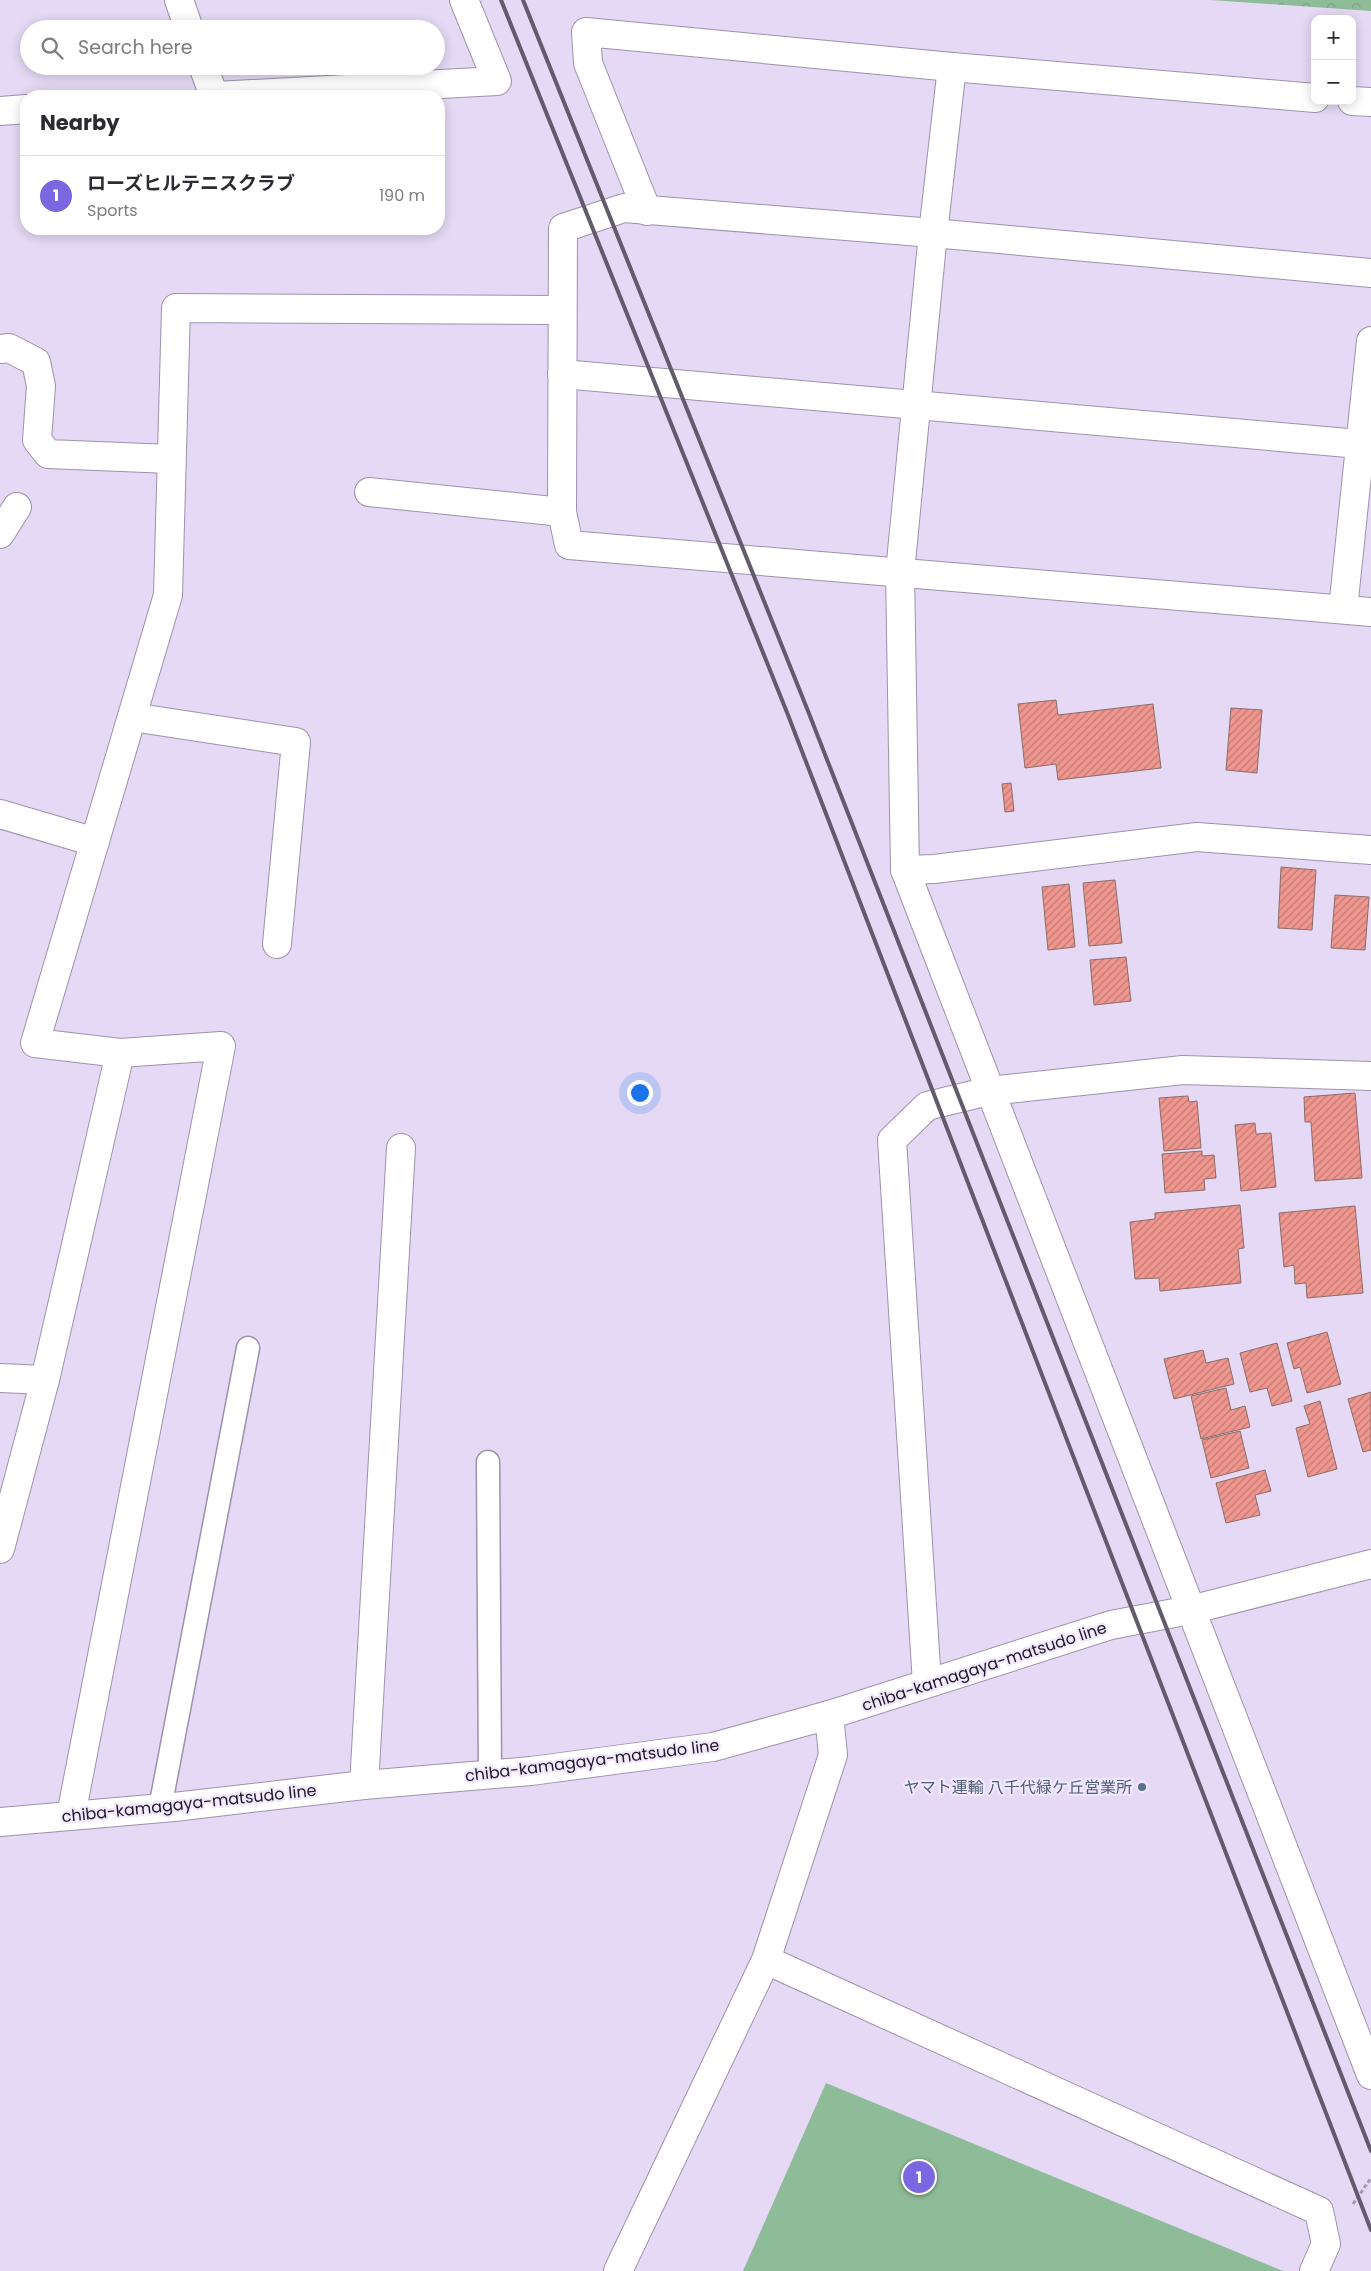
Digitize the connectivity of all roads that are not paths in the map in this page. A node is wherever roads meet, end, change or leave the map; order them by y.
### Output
1 (179, 0) edge
2 (464, 0) edge
3 (186, 20) edge
4 (952, 67) junction
5 (207, 75) edge
6 (213, 90) edge
7 (336, 90) edge
8 (1311, 98) edge
9 (1356, 101) edge
10 (1371, 102) edge
11 (20, 109) edge
12 (0, 111) edge
13 (647, 211) junction
14 (933, 234) junction
15 (1371, 273) edge
16 (562, 310) junction
17 (1371, 341) edge
18 (0, 349) edge
19 (562, 374) junction
20 (916, 405) junction
21 (1366, 444) edge
22 (170, 459) junction
23 (369, 492) dead end
24 (17, 507) dead end
25 (562, 512) junction
26 (0, 534) edge
27 (900, 572) junction
28 (1343, 609) junction
29 (1371, 612) edge
30 (132, 717) junction
31 (0, 814) edge
32 (95, 842) junction
33 (1371, 850) edge
34 (905, 870) junction
35 (277, 944) dead end
36 (120, 1053) junction
37 (1371, 1076) edge
38 (990, 1091) junction
39 (401, 1148) dead end
40 (248, 1348) dead end
41 (0, 1378) edge
42 (45, 1380) junction
43 (488, 1462) dead end
44 (0, 1548) edge
45 (1371, 1564) edge
46 (1190, 1610) junction
47 (927, 1683) junction
48 (829, 1715) junction
49 (490, 1774) junction
50 (364, 1786) junction
51 (160, 1808) junction
52 (71, 1815) junction
53 (0, 1822) edge
54 (766, 1960) junction
55 (1371, 2075) edge
56 (618, 2271) edge
57 (1314, 2271) edge

1 - 3 street
2 - 7 street
4 - 8 street
4 - 13 street
4 - 14 street
5 - 6 street
9 - 10 street
11 - 12 street
13 - 14 street
13 - 16 street
14 - 15 street
14 - 20 street
16 - 19 street
16 - 22 street
17 - 21 street
18 - 22 street
19 - 20 street
19 - 25 street
20 - 21 street
20 - 27 street
21 - 28 street
22 - 30 street
23 - 25 street
24 - 26 street
25 - 27 street
27 - 28 street
27 - 34 street
28 - 29 street
30 - 32 street
30 - 35 street
31 - 32 street
32 - 36 street
33 - 34 street
34 - 38 street
36 - 42 street
36 - 52 street
37 - 38 street
38 - 46 street
38 - 47 street
39 - 50 street
40 - 51 lane
41 - 42 street
42 - 44 street
43 - 49 lane
45 - 46 street, chiba-kamagaya-matsudo line
46 - 47 street, chiba-kamagaya-matsudo line
46 - 55 street
47 - 48 street, chiba-kamagaya-matsudo line
48 - 49 street, chiba-kamagaya-matsudo line
48 - 54 street
49 - 50 street, chiba-kamagaya-matsudo line
50 - 51 street, chiba-kamagaya-matsudo line
51 - 52 street, chiba-kamagaya-matsudo line
52 - 53 street, chiba-kamagaya-matsudo line
54 - 56 street
54 - 57 street

